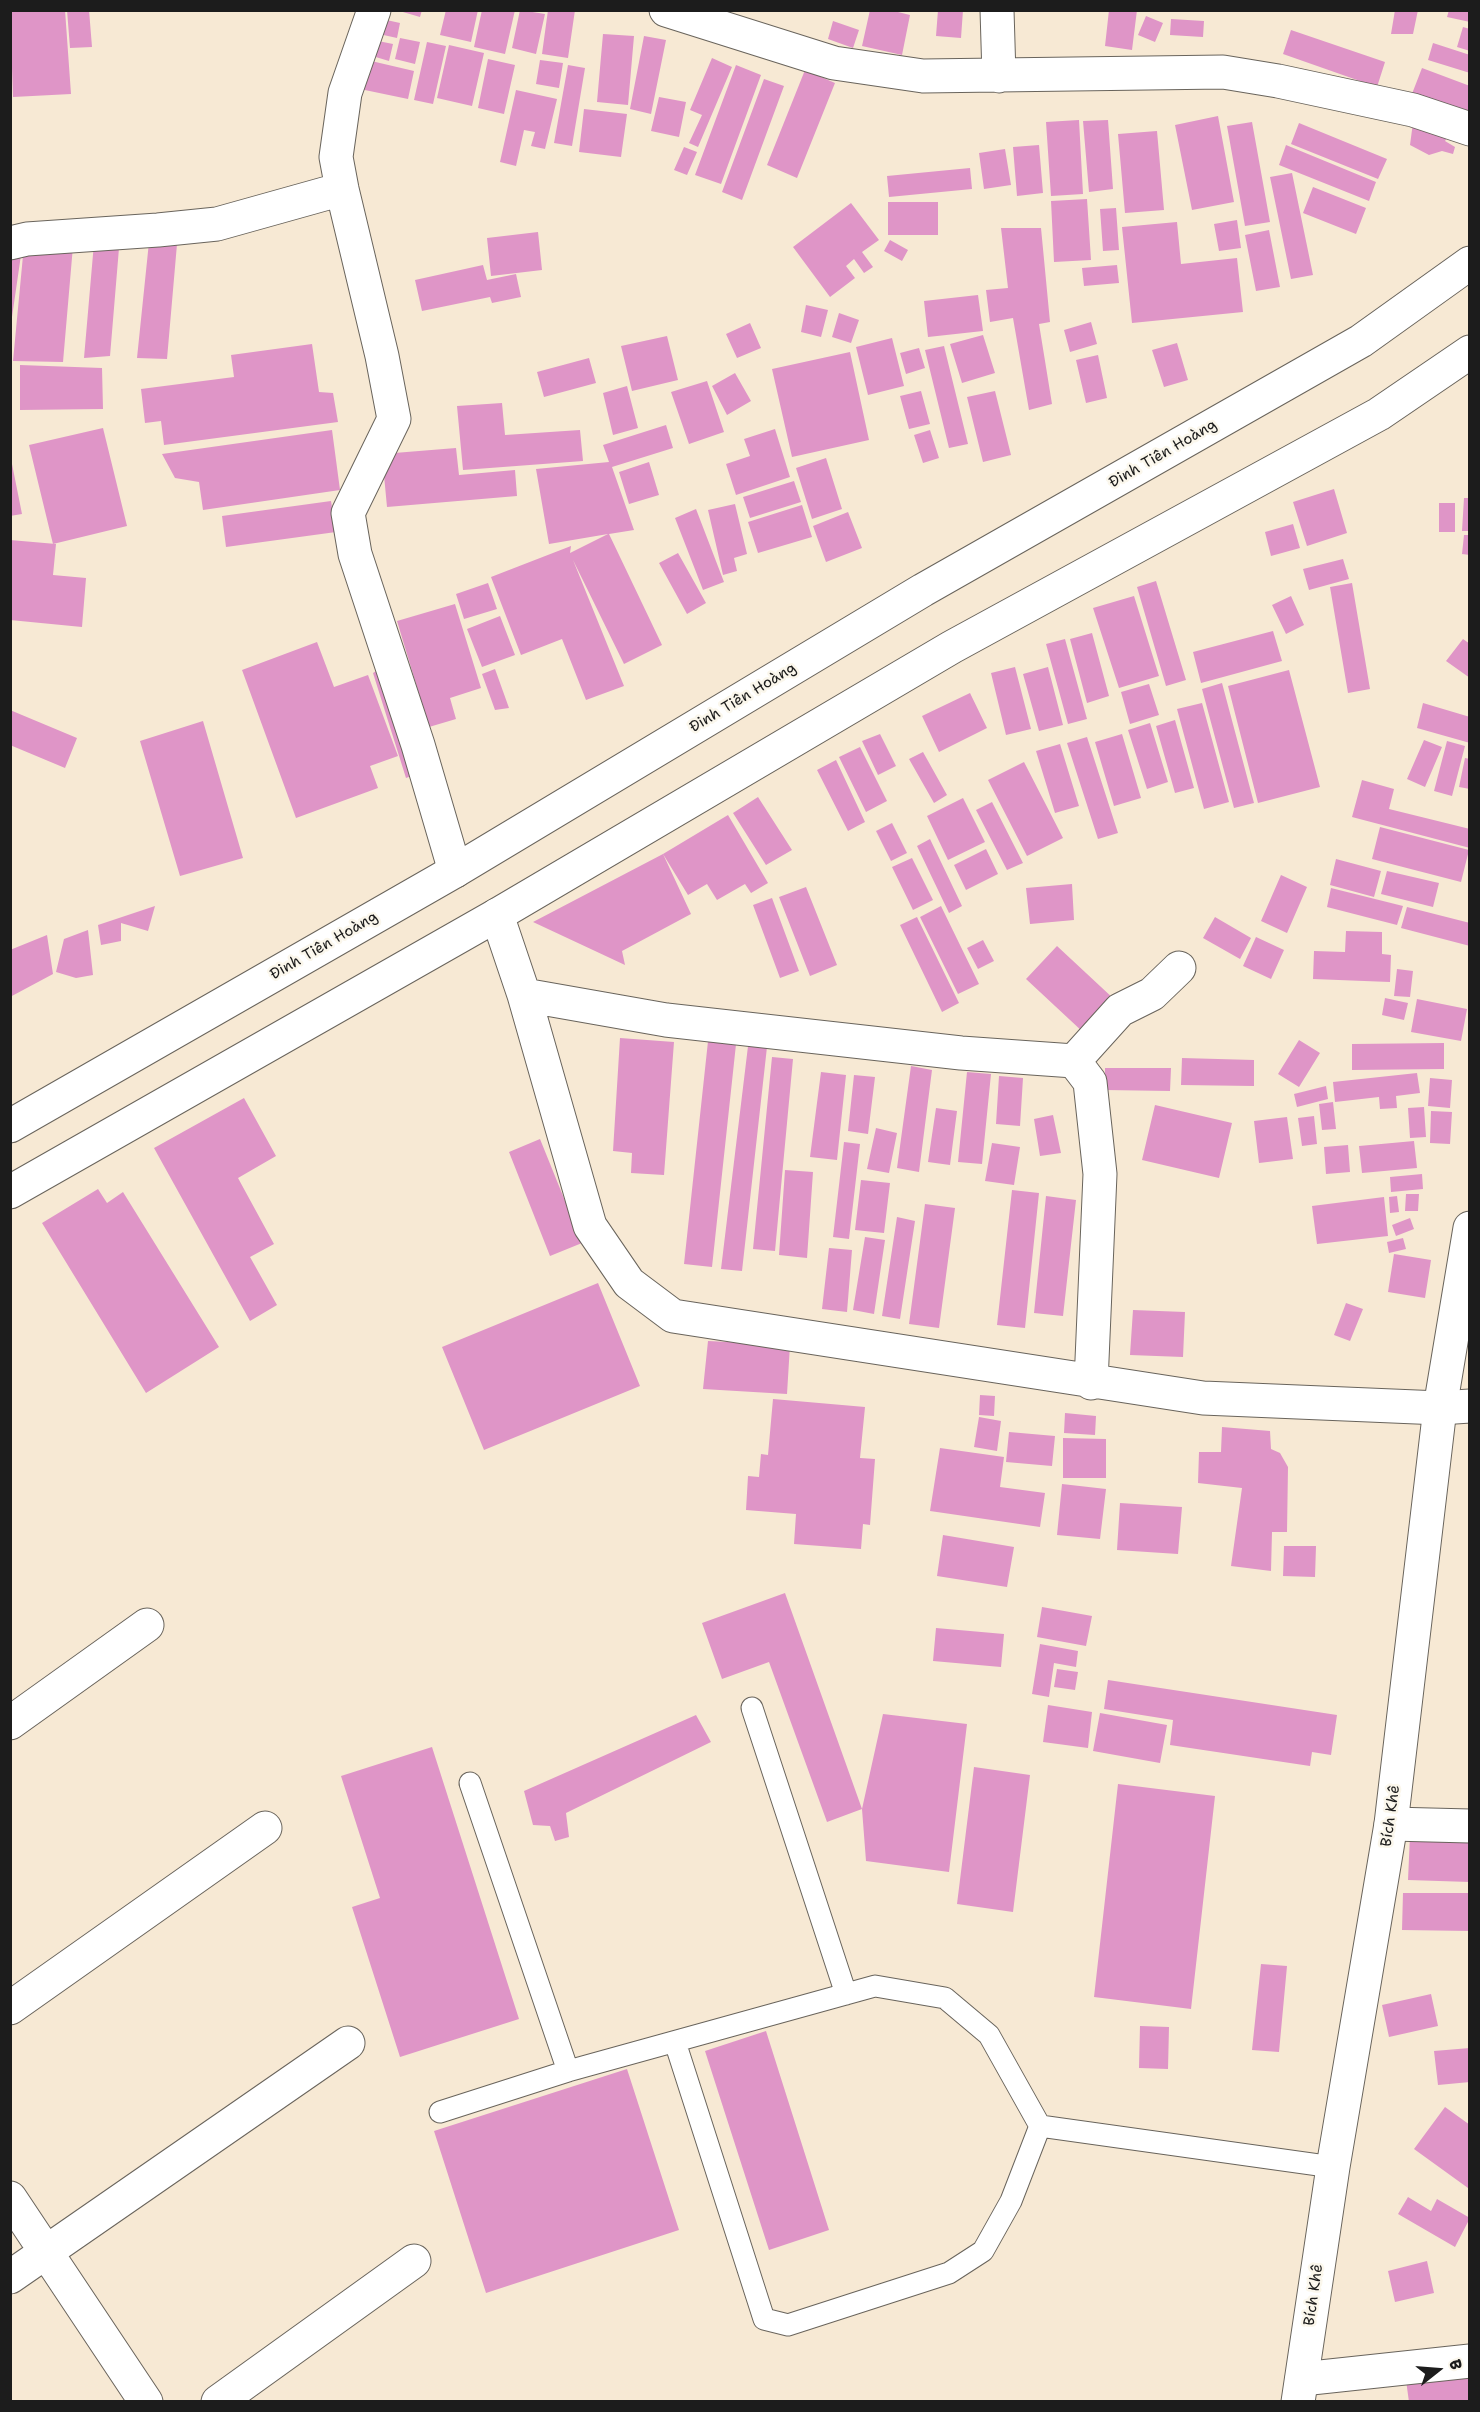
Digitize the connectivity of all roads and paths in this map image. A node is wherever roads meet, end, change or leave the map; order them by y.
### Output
1 (374, 10) edge
2 (666, 10) edge
3 (997, 10) edge
4 (999, 76) junction
5 (1470, 129) edge
6 (342, 189) junction
7 (10, 243) edge
8 (1470, 263) edge
9 (1470, 352) edge
10 (455, 870) junction
11 (497, 915) junction
12 (1179, 968) dead end
13 (524, 995) junction
14 (1074, 1061) junction
15 (10, 1126) edge
16 (10, 1192) edge
17 (1470, 1228) edge
18 (1091, 1383) junction
19 (1455, 1407) edge
20 (147, 1625) dead end
21 (752, 1708) dead end
22 (10, 1723) edge
23 (470, 1784) dead end
24 (1390, 1824) junction
25 (1470, 1826) edge
26 (265, 1828) dead end
27 (846, 1994) junction
28 (10, 2008) edge
29 (675, 2042) junction
30 (348, 2043) dead end
31 (568, 2071) junction
32 (440, 2112) dead end
33 (1040, 2127) junction
34 (1333, 2168) junction
35 (10, 2198) edge
36 (48, 2252) junction
37 (414, 2261) dead end
38 (10, 2277) edge
39 (1470, 2361) edge
40 (1300, 2390) edge
41 (146, 2402) edge
42 (218, 2402) edge

1 - 6 main road
2 - 4 main road
3 - 4 main road
4 - 5 main road
6 - 7 main road
6 - 10 main road
8 - 10 main road, Đinh Tiên Hoàng
9 - 11 main road
10 - 15 main road, Đinh Tiên Hoàng
11 - 13 main road
11 - 16 main road
12 - 14 main road
13 - 14 main road
13 - 18 main road
14 - 18 main road
17 - 19 main road, Bích Khê
18 - 19 main road
19 - 24 main road, Bích Khê
20 - 22 main road
21 - 27 lane
23 - 31 lane
24 - 25 main road
24 - 34 main road, Bích Khê
26 - 28 main road
27 - 29 lane
27 - 33 lane
29 - 31 lane
29 - 33 lane
30 - 36 main road
31 - 32 lane
33 - 34 lane
34 - 40 main road, Bích Khê
35 - 36 main road
36 - 38 main road
36 - 41 main road
37 - 42 main road
39 - 40 main road

